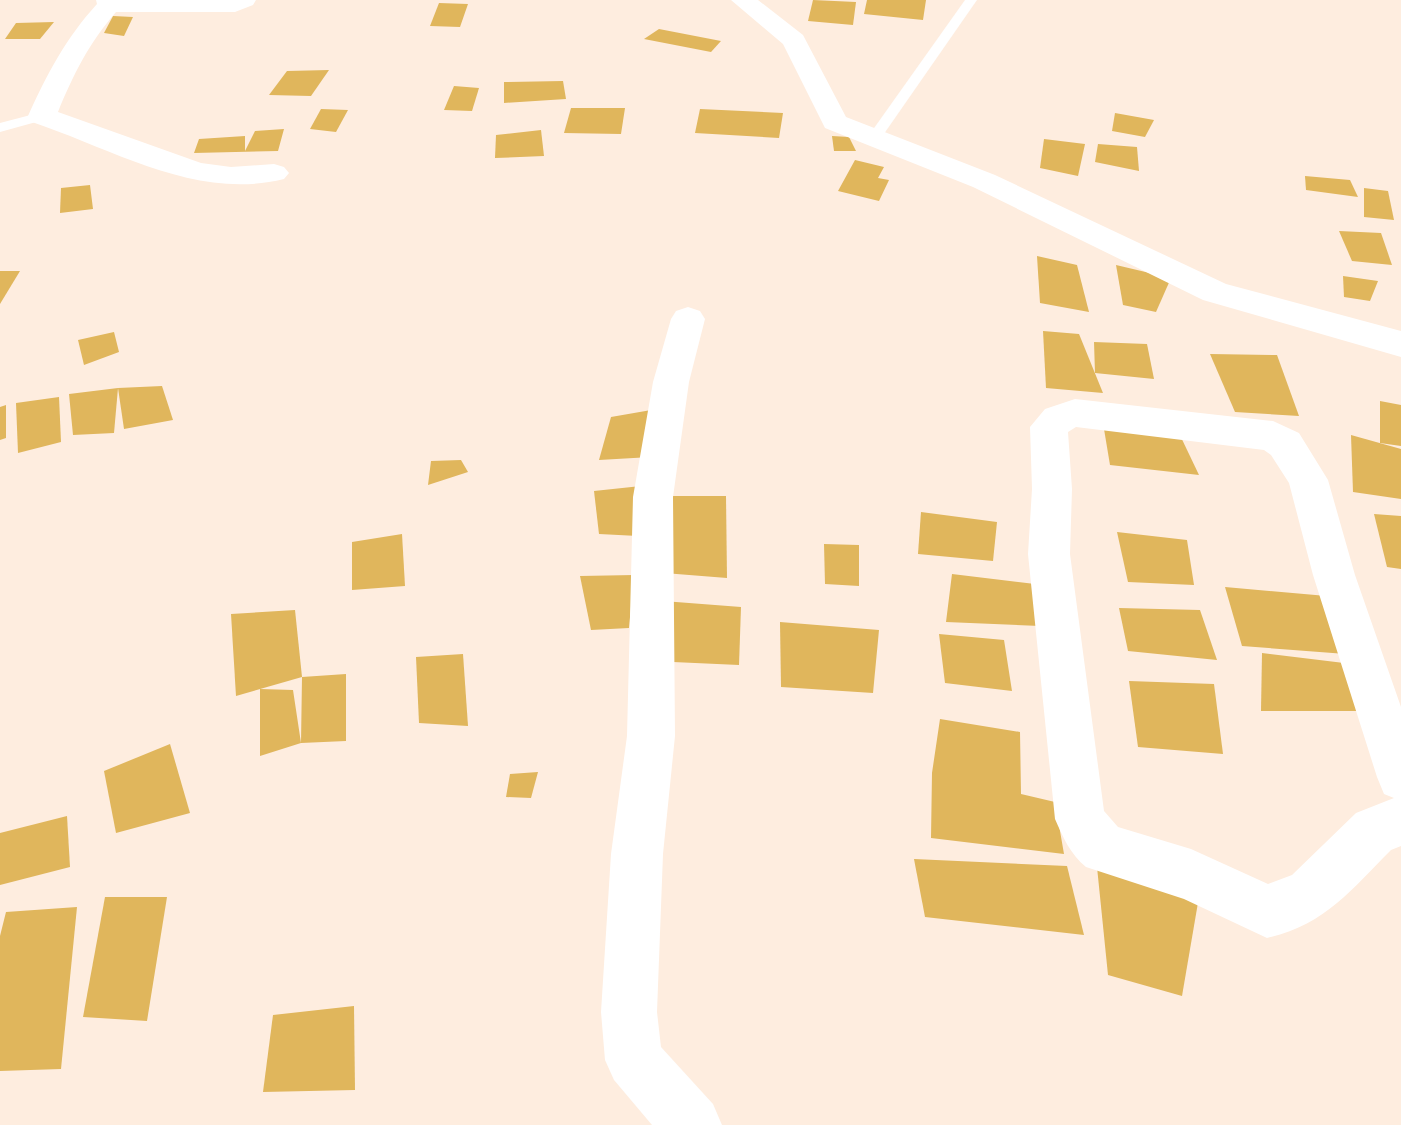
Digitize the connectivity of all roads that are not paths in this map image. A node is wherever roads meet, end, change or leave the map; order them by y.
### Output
1 (244, 0) edge
2 (743, 0) edge
3 (971, 0) edge
4 (108, 3) edge
5 (42, 116) junction
6 (0, 128) edge
7 (874, 138) junction
8 (274, 173) dead end
9 (688, 319) dead end
10 (1401, 344) edge
11 (1401, 777) edge
12 (1401, 821) edge
13 (692, 1125) edge

1 - 4 street
2 - 7 street
3 - 7 lane
4 - 5 street
5 - 6 lane
5 - 8 street
7 - 10 street
9 - 13 street
11 - 12 street

